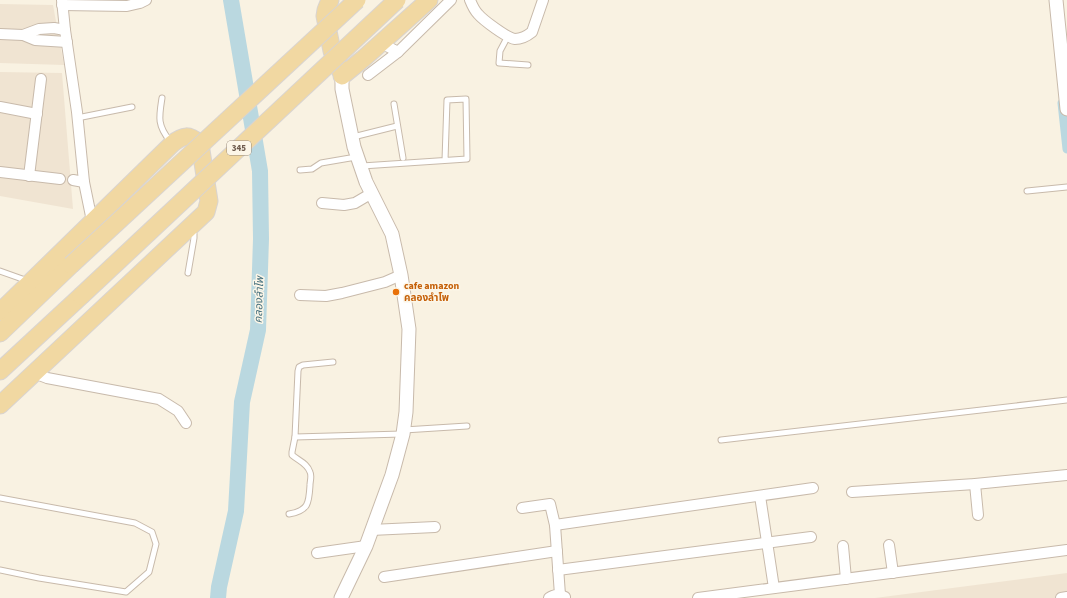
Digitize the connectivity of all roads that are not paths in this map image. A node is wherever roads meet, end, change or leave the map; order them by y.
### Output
1 (146, 0) edge
2 (330, 0) edge
3 (340, 0) edge
4 (357, 0) edge
5 (397, 0) edge
6 (429, 0) edge
7 (451, 0) edge
8 (470, 0) edge
9 (543, 0) edge
10 (1056, 0) edge
11 (62, 3) edge
12 (65, 30) junction
13 (0, 34) edge
14 (23, 35) junction
15 (508, 36) junction
16 (67, 42) junction
17 (381, 43) junction
18 (398, 52) junction
19 (528, 65) dead end
20 (368, 75) dead end
21 (342, 76) junction
22 (42, 79) dead end
23 (162, 98) dead end
24 (394, 104) dead end
25 (0, 107) edge
26 (132, 107) dead end
27 (1067, 109) edge
28 (37, 114) junction
29 (77, 118) junction
30 (397, 126) junction
31 (352, 137) junction
32 (169, 146) junction
33 (403, 158) dead end
34 (445, 160) junction
35 (359, 161) junction
36 (300, 170) dead end
37 (0, 172) edge
38 (29, 176) junction
39 (60, 179) dead end
40 (73, 180) dead end
41 (84, 182) junction
42 (1067, 187) edge
43 (1027, 191) dead end
44 (372, 193) junction
45 (322, 203) dead end
46 (92, 221) junction
47 (192, 226) junction
48 (0, 271) edge
49 (188, 273) dead end
50 (401, 275) junction
51 (31, 282) junction
52 (300, 295) dead end
53 (0, 312) edge
54 (0, 333) edge
55 (333, 362) dead end
56 (0, 371) edge
57 (34, 373) junction
58 (1067, 400) edge
59 (0, 405) edge
60 (186, 423) dead end
61 (467, 426) dead end
62 (403, 432) junction
63 (295, 437) junction
64 (721, 440) dead end
65 (1067, 475) edge
66 (975, 484) junction
67 (813, 488) dead end
68 (852, 492) dead end
69 (760, 496) junction
70 (0, 498) edge
71 (522, 508) dead end
72 (289, 514) dead end
73 (978, 514) dead end
74 (555, 525) junction
75 (435, 527) dead end
76 (371, 530) junction
77 (811, 537) dead end
78 (767, 543) junction
79 (889, 545) dead end
80 (366, 546) junction
81 (843, 546) dead end
82 (1067, 550) edge
83 (557, 551) junction
84 (317, 553) dead end
85 (0, 570) edge
86 (558, 570) junction
87 (893, 573) junction
88 (384, 577) dead end
89 (846, 579) junction
90 (774, 588) junction
91 (563, 596) edge
92 (1067, 597) edge
93 (341, 598) edge
94 (549, 598) edge
95 (698, 598) edge
96 (1061, 598) edge

1 - 11 street
2 - 21 main road
3 - 21 main road
4 - 54 main road, 345, bridge
5 - 56 main road, 345, bridge
6 - 17 main road
7 - 18 street
8 - 15 street
9 - 15 street
10 - 27 street
11 - 12 street
12 - 14 street
12 - 16 street
13 - 14 street
14 - 16 street
15 - 19 lane
16 - 29 street
17 - 18 street
17 - 21 main road
18 - 20 street
21 - 31 street
22 - 28 street
23 - 32 lane
24 - 30 lane
25 - 28 street
26 - 29 lane
28 - 38 street
29 - 41 street
30 - 31 lane
30 - 33 lane
31 - 35 street
32 - 46 main road
32 - 47 main road
34 - 34 lane
34 - 35 lane
35 - 36 lane
35 - 44 street
37 - 38 street
38 - 39 street
40 - 41 street
41 - 46 street
42 - 43 lane
44 - 45 street
44 - 50 street
46 - 51 main road
47 - 49 lane
47 - 57 main road
48 - 51 lane
50 - 52 street
50 - 62 street
51 - 53 main road
55 - 63 lane
57 - 59 main road
57 - 60 street
58 - 64 lane
61 - 62 lane
62 - 63 lane
62 - 76 street
63 - 72 lane
65 - 66 street
66 - 68 street
66 - 73 street
67 - 69 street
69 - 74 street
69 - 78 street
70 - 85 lane
71 - 74 street
74 - 83 street
75 - 76 street
76 - 80 street
77 - 78 street
78 - 86 street
78 - 90 street
79 - 87 street
80 - 84 street
80 - 93 street
81 - 89 street
82 - 87 street
83 - 86 street
83 - 88 street
86 - 91 street
87 - 89 street
89 - 90 street
90 - 95 street
91 - 94 street
92 - 96 street

